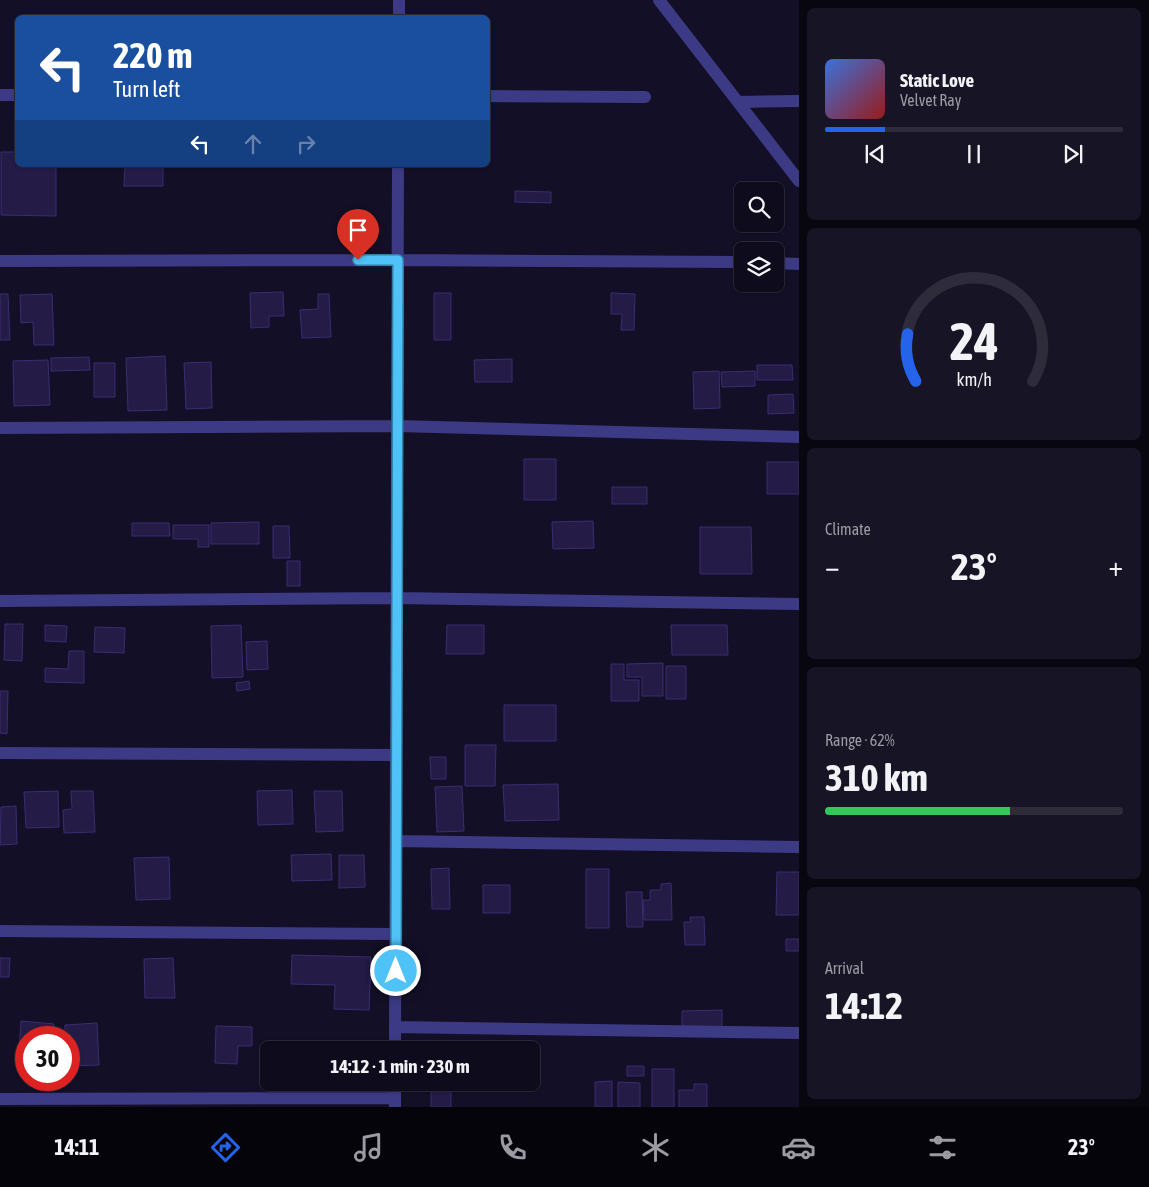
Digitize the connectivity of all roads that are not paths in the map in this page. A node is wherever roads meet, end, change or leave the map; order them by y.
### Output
1 (399, 0) edge
2 (660, 0) edge
3 (399, 15) edge
4 (0, 94) edge
5 (15, 94) edge
6 (490, 96) edge
7 (645, 97) dead end
8 (799, 101) edge
9 (738, 102) junction
10 (398, 167) edge
11 (799, 181) edge
12 (398, 260) junction
13 (0, 261) edge
14 (734, 262) edge
15 (784, 263) edge
16 (799, 264) edge
17 (397, 426) junction
18 (0, 428) edge
19 (799, 437) edge
20 (397, 598) junction
21 (0, 601) edge
22 (799, 604) edge
23 (0, 753) edge
24 (396, 755) junction
25 (396, 841) junction
26 (799, 846) edge
27 (0, 931) edge
28 (396, 934) junction
29 (395, 1028) junction
30 (799, 1033) edge
31 (395, 1041) edge
32 (0, 1099) edge
33 (395, 1102) edge

1 - 3 street
2 - 9 street
4 - 5 street
6 - 7 street
8 - 9 street
9 - 11 street
10 - 12 street
12 - 13 street
12 - 14 street
12 - 17 street
15 - 16 street
17 - 18 street
17 - 19 street
17 - 20 street
20 - 21 street
20 - 22 street
20 - 24 street
23 - 24 street
24 - 25 street
25 - 26 street
25 - 28 street
27 - 28 street
28 - 29 street
29 - 30 street
29 - 31 street
32 - 33 street

